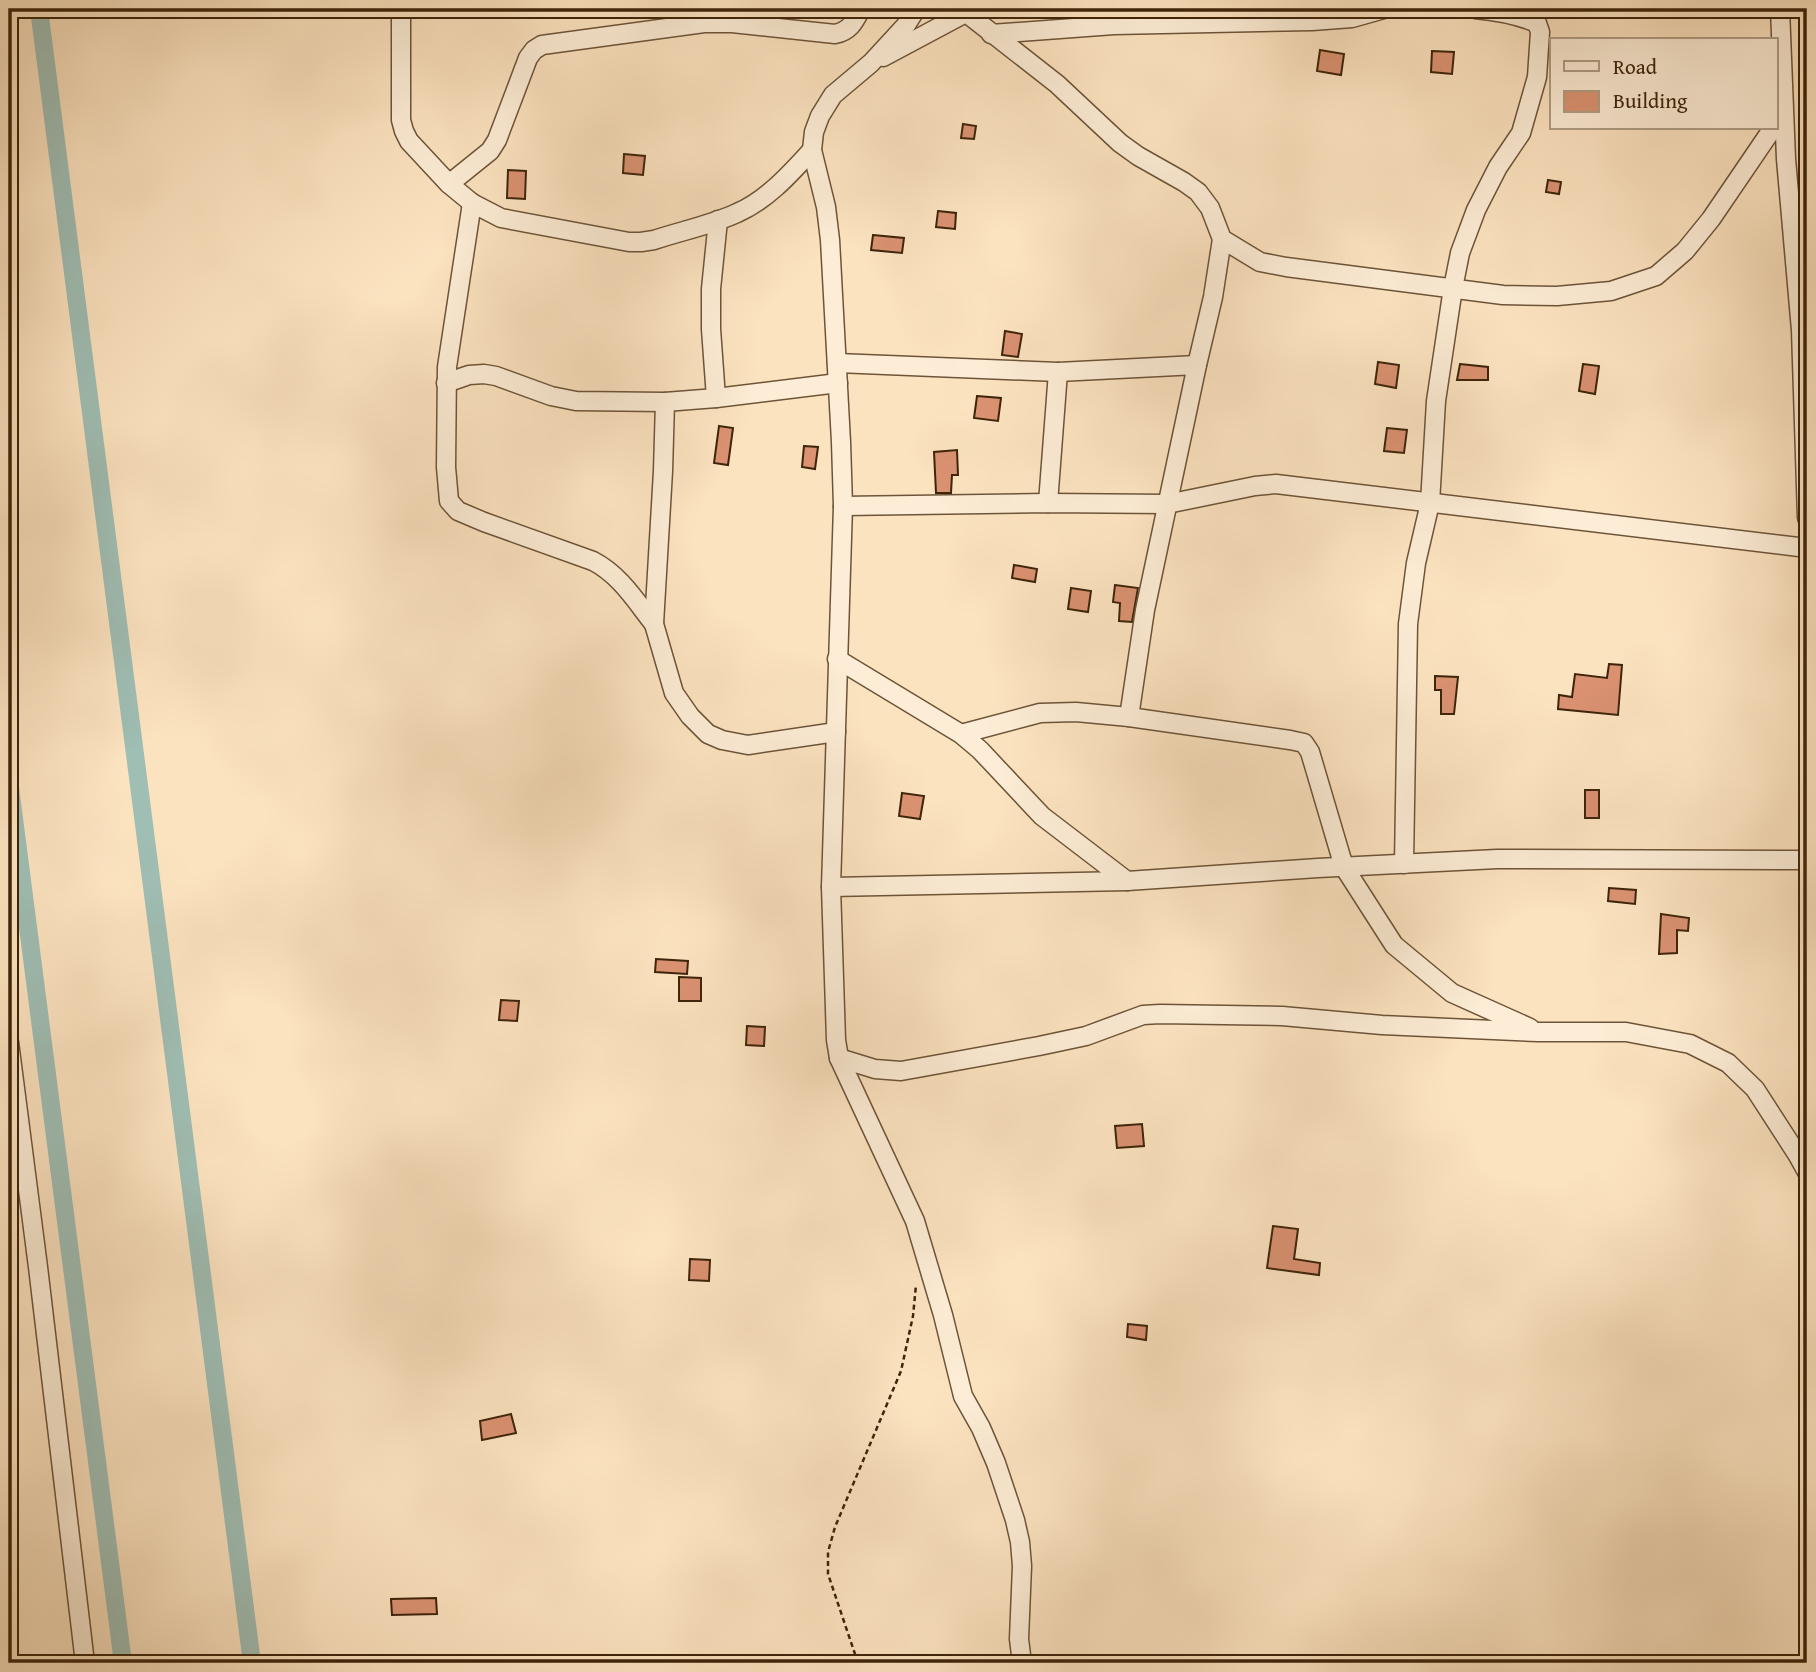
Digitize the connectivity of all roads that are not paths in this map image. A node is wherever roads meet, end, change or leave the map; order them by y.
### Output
1 (401, 9) edge
2 (861, 9) edge
3 (916, 9) edge
4 (1384, 9) edge
5 (1475, 9) edge
6 (1780, 9) edge
7 (969, 11) edge
8 (692, 16) edge
9 (991, 34) junction
10 (871, 63) junction
11 (1778, 84) edge
12 (1778, 126) edge
13 (1772, 130) edge
14 (812, 150) junction
15 (449, 184) junction
16 (471, 203) junction
17 (718, 220) junction
18 (1222, 239) junction
19 (1453, 288) junction
20 (1804, 330) edge
21 (837, 363) junction
22 (1197, 365) junction
23 (1058, 372) junction
24 (446, 383) junction
25 (838, 383) junction
26 (716, 398) junction
27 (665, 402) junction
28 (1805, 413) edge
29 (1048, 503) junction
30 (1430, 503) junction
31 (1167, 504) junction
32 (843, 506) junction
33 (1807, 518) edge
34 (1807, 548) edge
35 (653, 624) junction
36 (837, 659) junction
37 (1129, 717) junction
38 (836, 732) junction
39 (961, 734) junction
40 (1807, 860) edge
41 (1404, 864) junction
42 (1344, 867) junction
43 (1127, 881) junction
44 (831, 887) junction
45 (1538, 1032) junction
46 (9, 1042) edge
47 (839, 1058) junction
48 (1807, 1172) edge
49 (85, 1663) edge
50 (1022, 1663) edge

1 - 15 street
2 - 8 street
3 - 10 street
4 - 9 street
5 - 19 street
6 - 11 street
7 - 9 street
7 - 10 street
8 - 15 street
9 - 18 street
10 - 14 street
12 - 20 street
13 - 19 street
14 - 17 street
14 - 21 street
15 - 16 street
16 - 17 street
16 - 24 street
17 - 26 street
18 - 19 street
18 - 22 street
19 - 30 street
20 - 28 street
21 - 23 street
21 - 25 street
22 - 23 street
22 - 31 street
23 - 29 street
24 - 27 street
24 - 35 street
25 - 26 street
25 - 32 street
26 - 27 street
27 - 35 street
28 - 33 street
29 - 31 street
29 - 32 street
30 - 31 street
30 - 34 street
30 - 41 street
31 - 37 street
32 - 36 street
35 - 38 street
36 - 38 street
36 - 39 street
37 - 39 street
37 - 42 street
38 - 44 street
39 - 43 street
40 - 41 street
41 - 42 street
42 - 43 street
42 - 45 street
43 - 44 street
44 - 47 street
45 - 47 street
45 - 48 street
46 - 49 street
47 - 50 street

